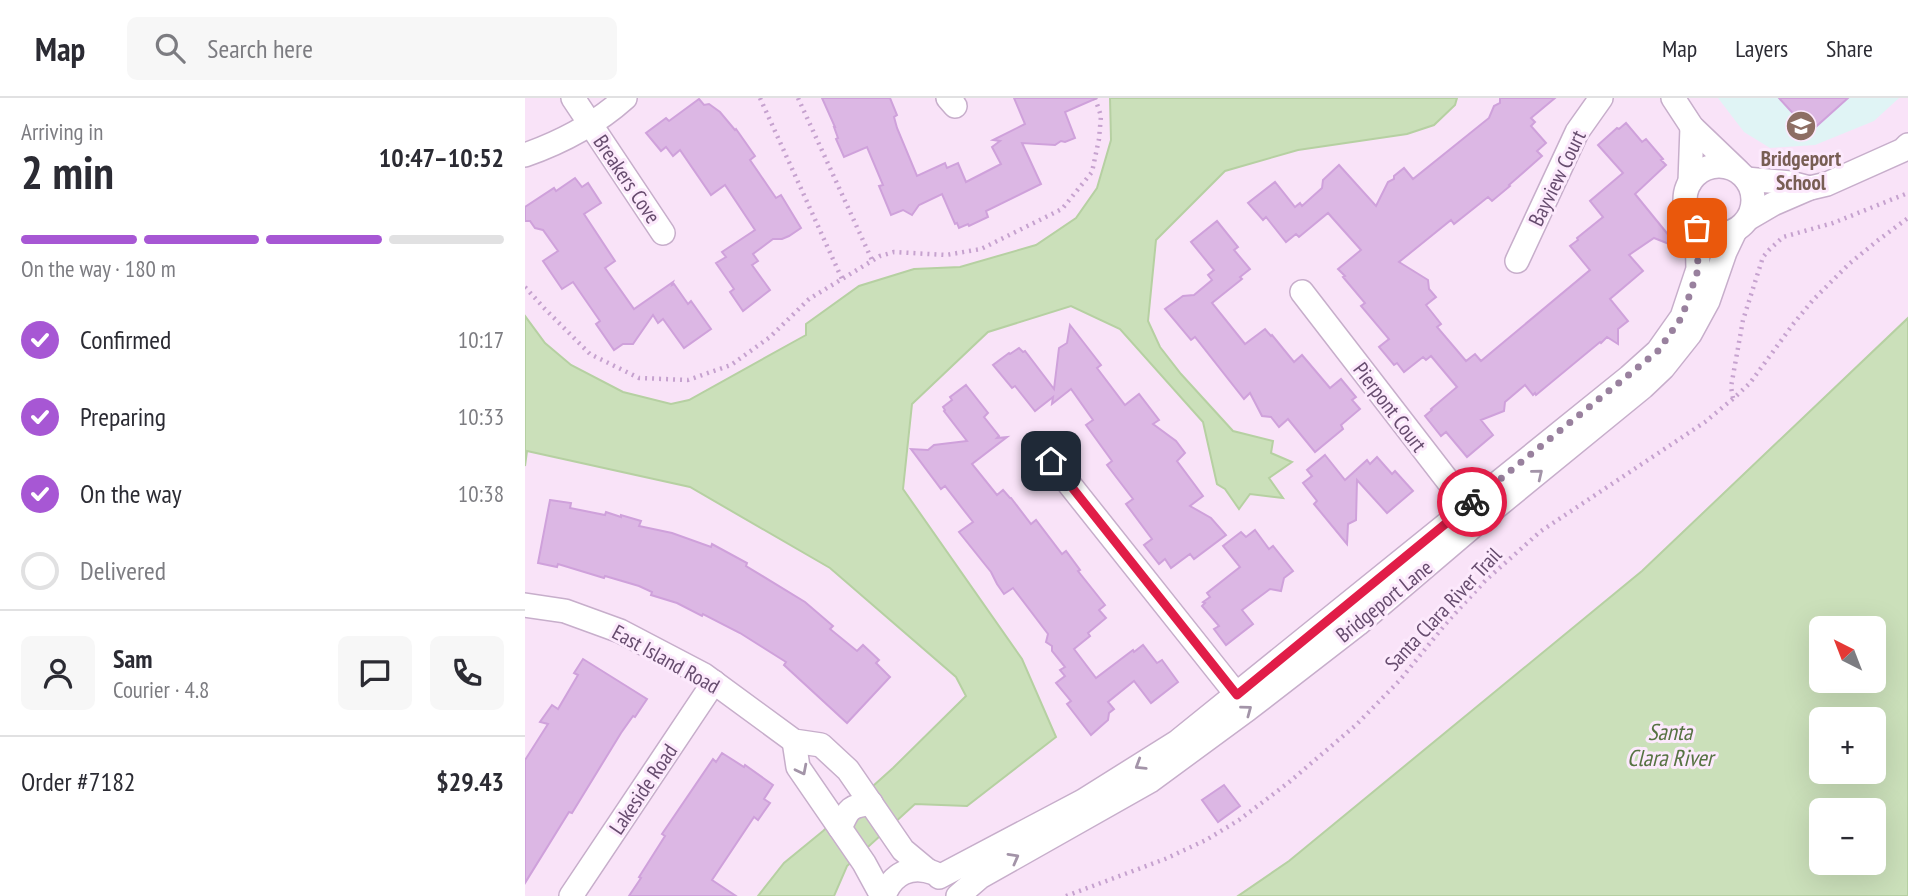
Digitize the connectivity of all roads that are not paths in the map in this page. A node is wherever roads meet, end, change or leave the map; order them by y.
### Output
1 (573, 98) edge
2 (625, 98) edge
3 (1601, 98) edge
4 (1673, 98) edge
5 (590, 125) junction
6 (1692, 127) junction
7 (1908, 145) edge
8 (525, 155) edge
9 (1742, 175) junction
10 (1690, 182) junction
11 (1809, 188) junction
12 (1742, 225) junction
13 (1697, 228) junction
14 (663, 233) dead end
15 (1517, 261) dead end
16 (1302, 292) dead end
17 (1051, 461) dead end
18 (1473, 514) junction
19 (525, 606) edge
20 (714, 682) junction
21 (1237, 695) junction
22 (794, 741) junction
23 (871, 803) junction
24 (840, 828) junction
25 (939, 881) edge
26 (571, 896) edge
27 (883, 896) edge
28 (958, 896) edge

1 - 5 street, Breakers Cove
2 - 5 street
3 - 15 street, Bayview Court
4 - 6 street
5 - 8 street
5 - 14 street, Breakers Cove
6 - 9 street
6 - 10 street
7 - 11 street
9 - 10 street
9 - 11 street
9 - 12 street
10 - 13 street
11 - 12 street
12 - 13 street
18 -> 12 street, Bridgeport Lane
13 - 18 street, Bridgeport Lane
16 - 18 street, Pierpont Court
17 - 21 street
18 - 21 street, Bridgeport Lane
28 -> 18 street, Bridgeport Lane
19 - 20 street, East Island Road
20 - 22 street, East Island Road
20 - 26 street, Lakeside Road
21 -> 25 street, Bridgeport Lane
22 - 23 street, East Island Road
22 -> 24 street
23 - 24 street
23 - 25 street, East Island Road
24 - 27 street
25 - 27 street, Bridgeport Lane

